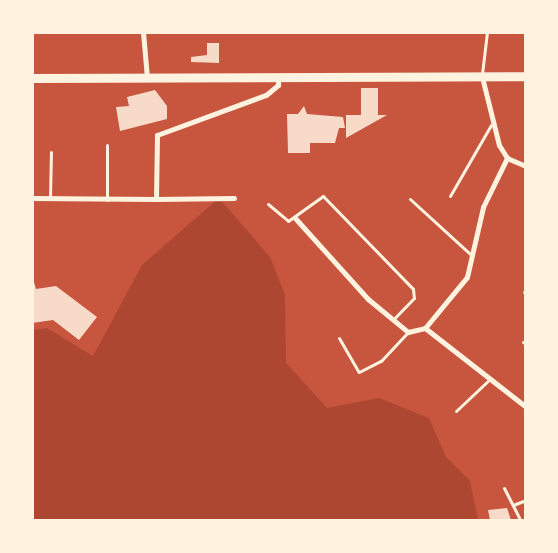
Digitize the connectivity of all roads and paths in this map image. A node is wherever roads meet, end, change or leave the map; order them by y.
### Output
1 (143, 32) edge
2 (487, 32) edge
3 (526, 76) edge
4 (482, 77) junction
5 (32, 78) edge
6 (148, 78) junction
7 (278, 78) junction
8 (491, 125) junction
9 (107, 145) dead end
10 (52, 152) dead end
11 (507, 158) junction
12 (526, 166) edge
13 (450, 196) dead end
14 (32, 198) edge
15 (234, 198) dead end
16 (50, 199) junction
17 (156, 199) junction
18 (410, 199) dead end
19 (107, 200) junction
20 (268, 204) dead end
21 (295, 218) junction
22 (470, 254) junction
23 (393, 320) junction
24 (425, 328) junction
25 (408, 332) junction
26 (338, 338) dead end
27 (490, 379) junction
28 (526, 407) edge
29 (456, 412) dead end
30 (504, 488) dead end
31 (526, 500) edge
32 (513, 505) junction
33 (520, 520) edge

1 - 6 street
2 - 4 lane
3 - 4 main road
4 - 7 main road
4 - 8 street
5 - 6 main road
6 - 7 main road
7 - 17 street
8 - 11 street
8 - 13 lane
9 - 19 lane
10 - 16 lane
11 - 12 street
11 - 22 street
14 - 16 street
15 - 17 street
16 - 19 street
17 - 19 street
18 - 22 lane
20 - 21 lane
21 - 23 street
21 - 23 lane
22 - 24 street
23 - 25 street
24 - 25 street
24 - 27 street
25 - 26 lane
27 - 28 street
27 - 29 lane
30 - 32 lane
31 - 32 lane
32 - 33 lane

